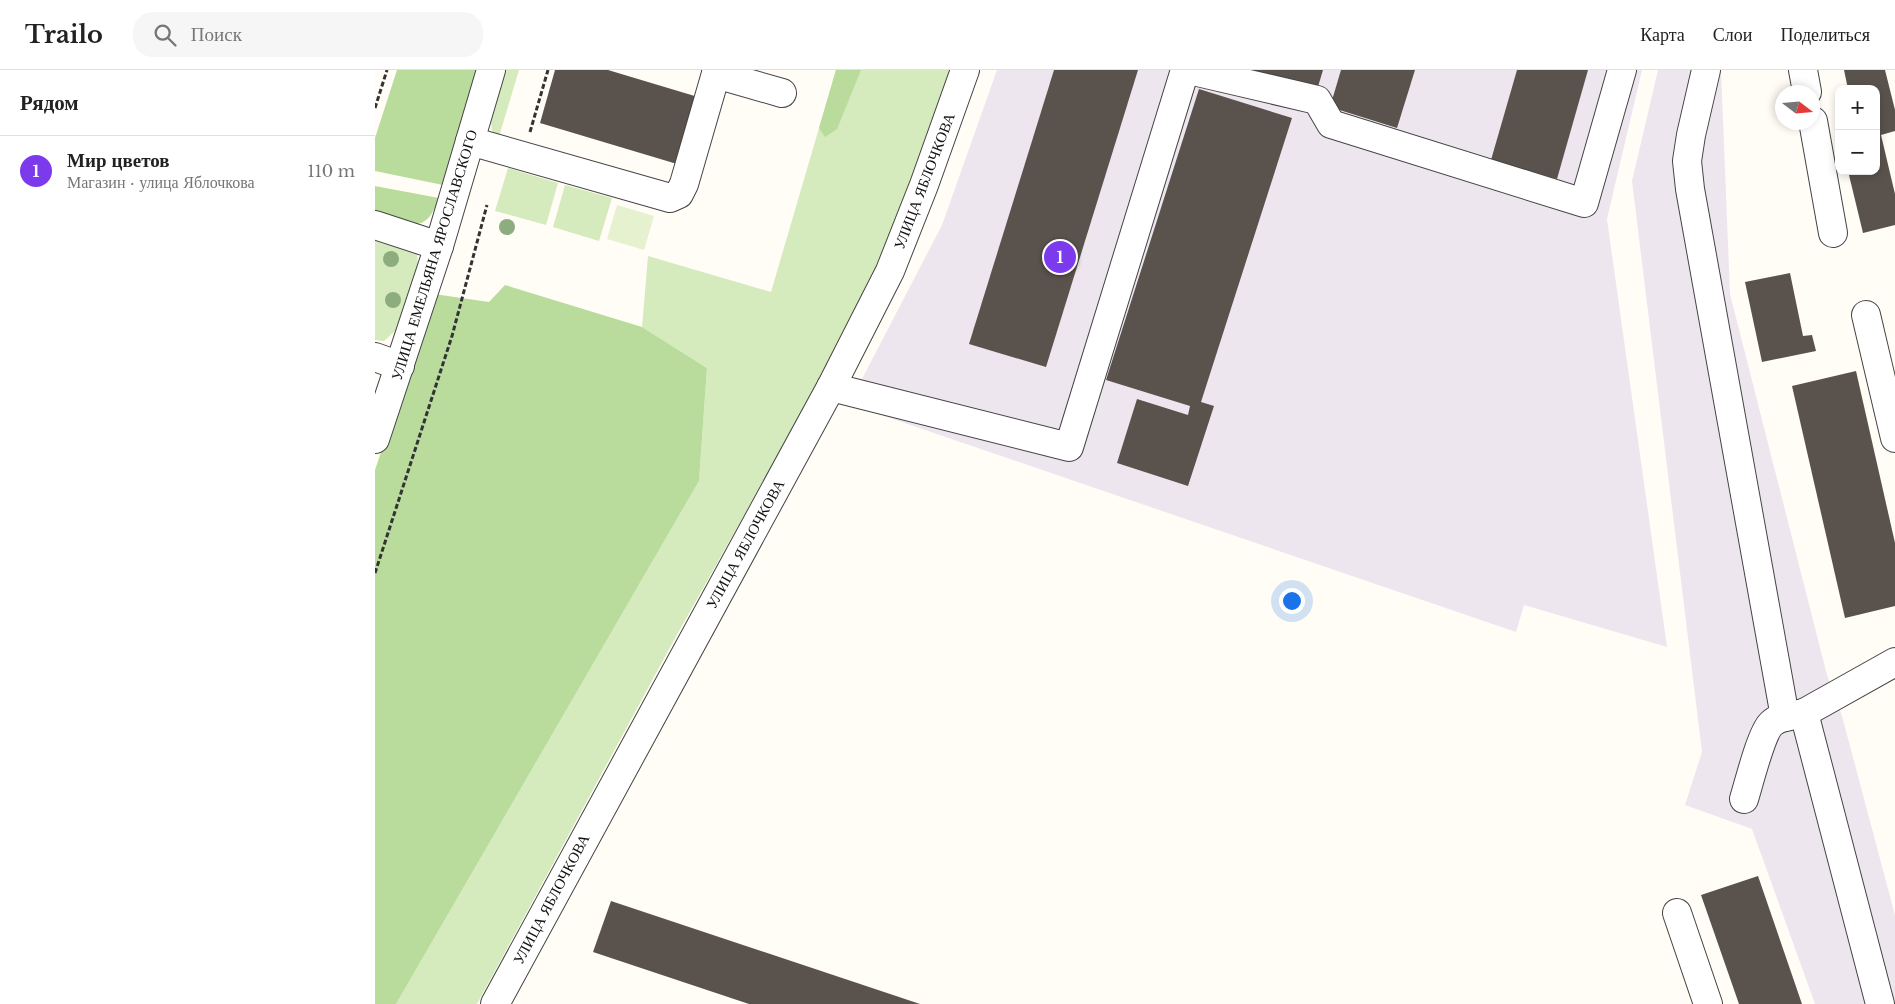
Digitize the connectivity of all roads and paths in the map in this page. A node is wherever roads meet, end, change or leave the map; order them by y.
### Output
1 (387, 70) edge
2 (491, 70) edge
3 (548, 70) edge
4 (965, 70) edge
5 (1185, 70) edge
6 (1189, 70) edge
7 (1622, 70) edge
8 (1706, 70) edge
9 (1803, 70) edge
10 (717, 72) edge
11 (1806, 85) edge
12 (782, 93) dead end
13 (375, 108) edge
14 (1815, 130) edge
15 (470, 141) junction
16 (523, 156) junction
17 (487, 205) dead end
18 (375, 225) edge
19 (1833, 232) dead end
20 (439, 246) junction
21 (1866, 314) dead end
22 (387, 362) edge
23 (831, 387) junction
24 (1895, 438) edge
25 (375, 439) edge
26 (375, 572) edge
27 (1895, 662) edge
28 (1795, 715) junction
29 (1744, 799) dead end
30 (1677, 913) dead end
31 (495, 1004) edge
32 (1709, 1004) edge
33 (1880, 1004) edge

1 - 13 path
2 - 15 street, УЛИЦА ЕМЕЛЬЯНА ЯРОСЛАВСКОГО
3 - 16 path
4 - 23 street, УЛИЦА ЯБЛОЧКОВА
5 - 23 street
6 - 7 street
8 - 28 street
9 - 11 street
10 - 12 street
10 - 16 street
14 - 19 street
15 - 16 street
15 - 20 street, УЛИЦА ЕМЕЛЬЯНА ЯРОСЛАВСКОГО
17 - 26 path
18 - 20 street
20 - 22 street, УЛИЦА ЕМЕЛЬЯНА ЯРОСЛАВСКОГО
21 - 24 street
22 - 25 street, УЛИЦА ЕМЕЛЬЯНА ЯРОСЛАВСКОГО
23 - 31 street, УЛИЦА ЯБЛОЧКОВА
27 - 28 street
28 - 29 street
28 - 33 street
30 - 32 street

